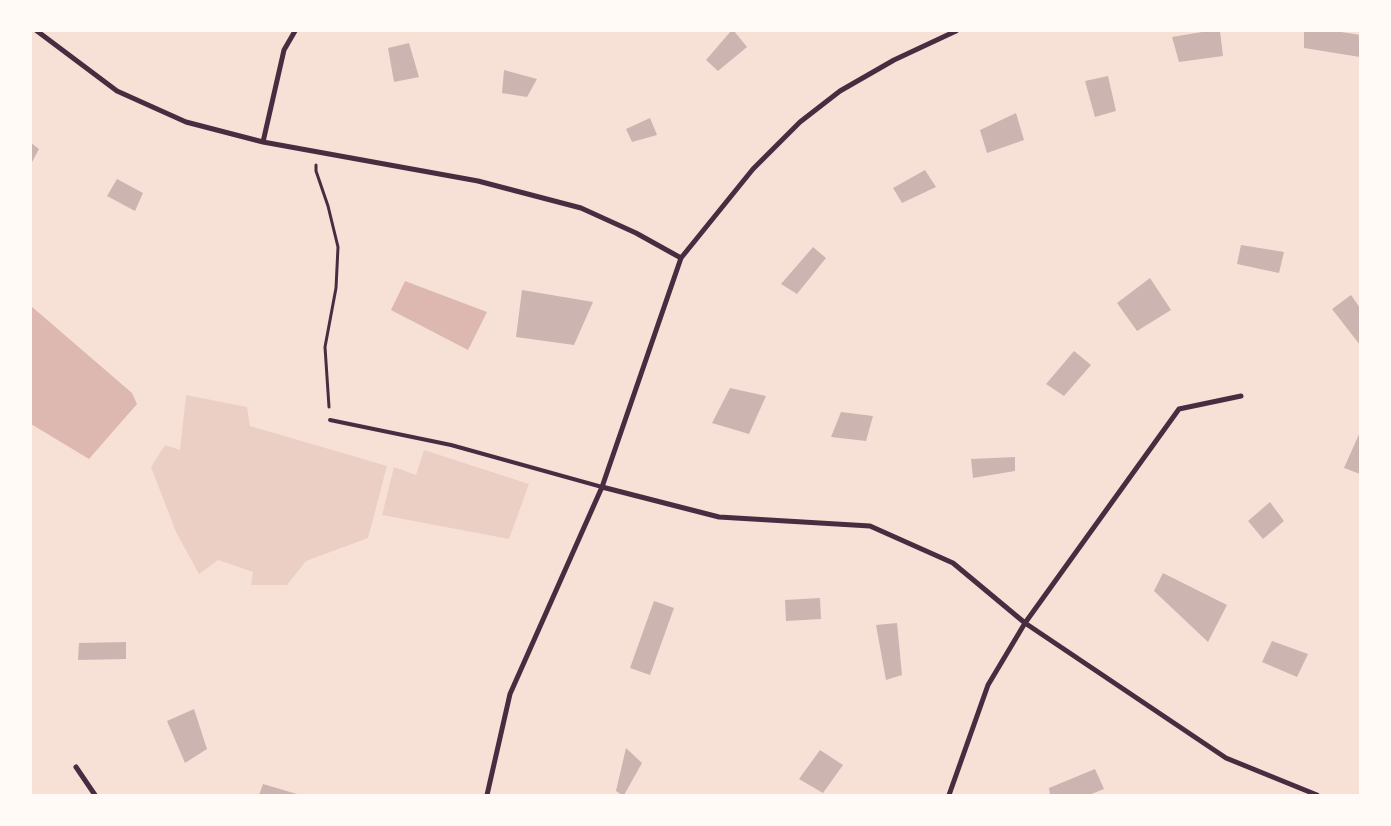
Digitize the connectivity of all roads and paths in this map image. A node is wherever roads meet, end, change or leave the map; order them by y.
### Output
1 (37, 31) edge
2 (295, 31) edge
3 (956, 31) edge
4 (263, 142) junction
5 (317, 152) junction
6 (680, 258) junction
7 (1241, 396) dead end
8 (330, 420) joint
9 (602, 487) junction
10 (1025, 623) junction
11 (76, 768) dead end
12 (95, 795) edge
13 (487, 795) edge
14 (948, 795) edge
15 (1317, 795) edge

1 - 4 street
2 - 4 street
3 - 6 street
4 - 5 street
5 - 6 street
5 - 8 path
6 - 9 street
7 - 10 street
8 - 9 lane
9 - 10 street
9 - 13 street
10 - 14 street
10 - 15 street
11 - 12 street

